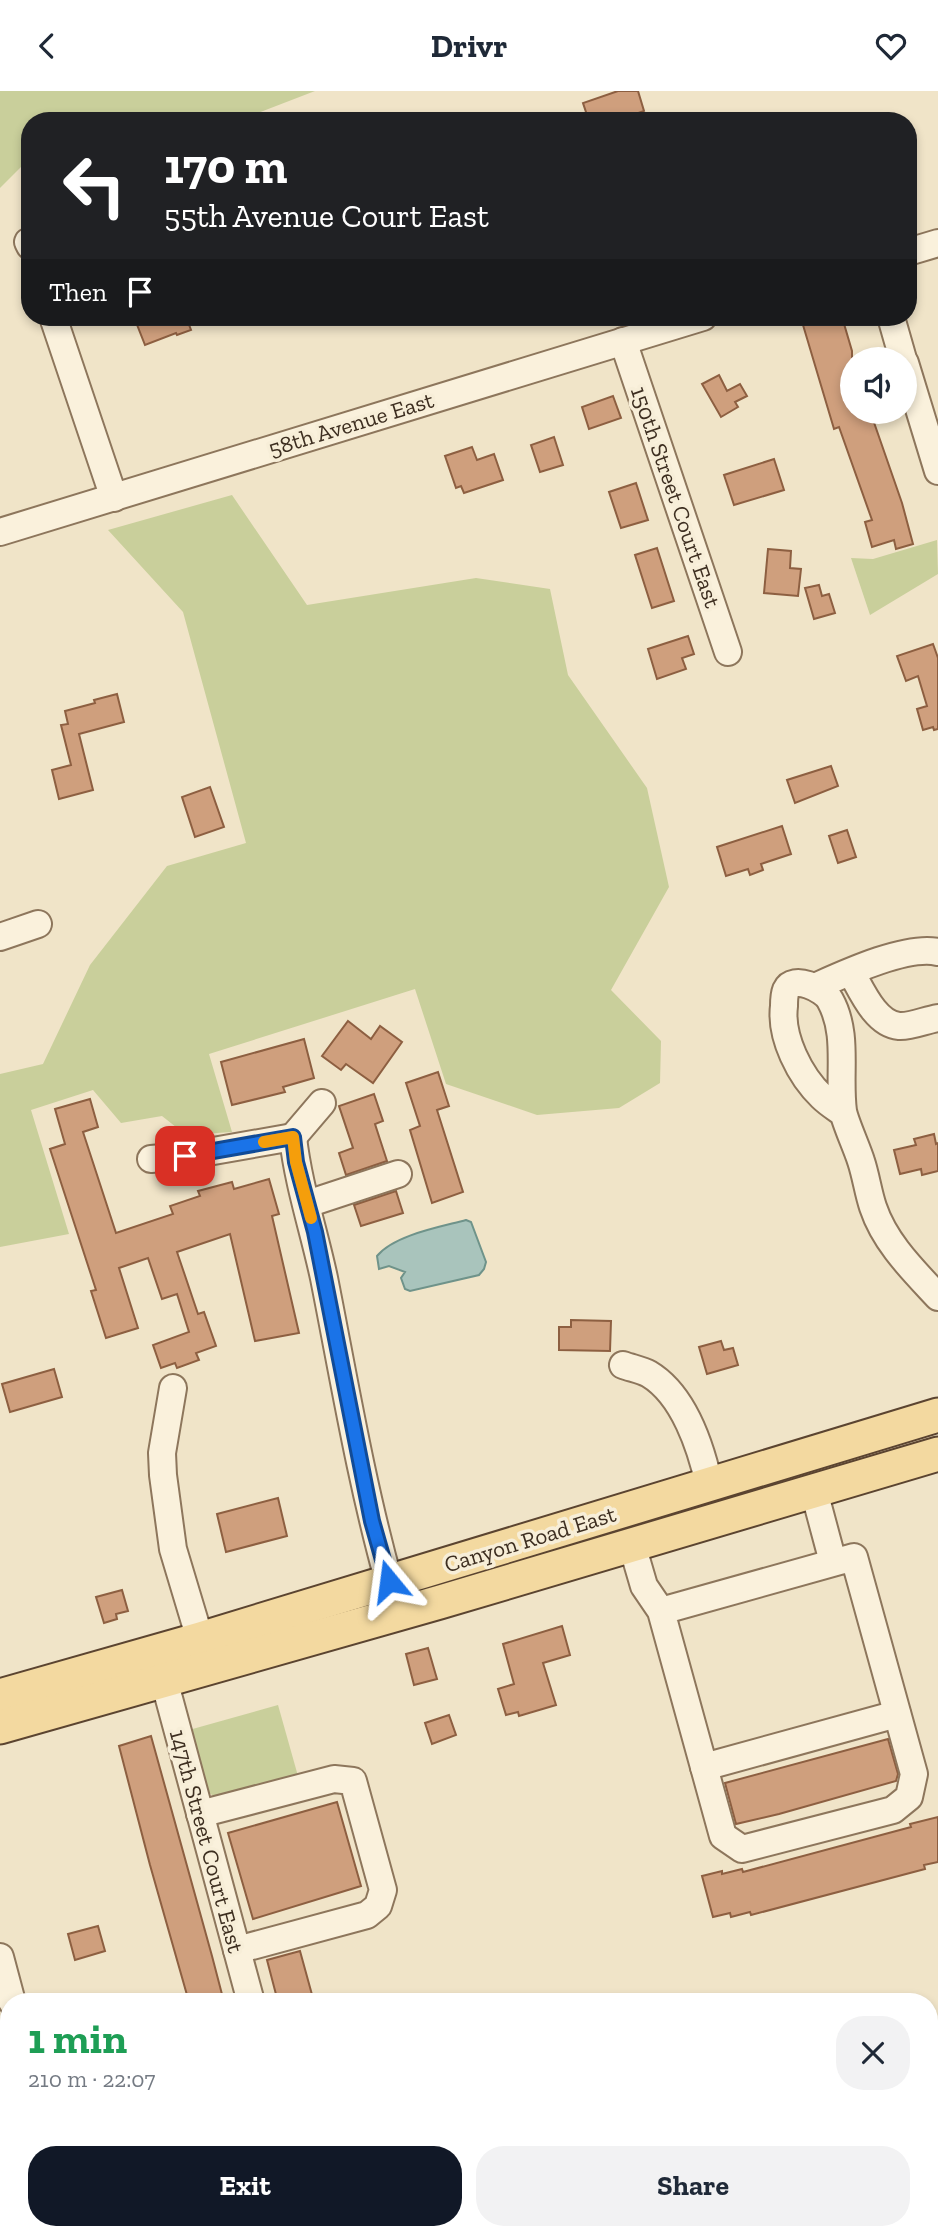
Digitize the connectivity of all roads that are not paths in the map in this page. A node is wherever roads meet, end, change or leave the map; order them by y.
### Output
1 (938, 243) edge
2 (917, 249) edge
3 (57, 326) edge
4 (673, 326) edge
5 (894, 326) edge
6 (623, 341) junction
7 (900, 347) edge
8 (917, 387) edge
9 (929, 411) edge
10 (938, 471) edge
11 (114, 498) junction
12 (0, 532) edge
13 (729, 652) dead end
14 (38, 924) dead end
15 (0, 937) edge
16 (938, 952) edge
17 (850, 972) junction
18 (817, 986) junction
19 (938, 1018) edge
20 (322, 1103) dead end
21 (843, 1113) junction
22 (293, 1137) junction
23 (151, 1159) dead end
24 (398, 1174) dead end
25 (307, 1204) junction
26 (938, 1297) edge
27 (623, 1365) dead end
28 (173, 1388) dead end
29 (938, 1415) edge
30 (938, 1454) edge
31 (709, 1484) junction
32 (814, 1491) junction
33 (552, 1532) junction
34 (632, 1545) junction
35 (833, 1562) junction
36 (389, 1581) junction
37 (440, 1602) junction
38 (661, 1612) junction
39 (200, 1639) junction
40 (164, 1680) junction
41 (0, 1696) edge
42 (897, 1714) junction
43 (0, 1727) edge
44 (704, 1767) junction
45 (200, 1814) junction
46 (237, 1951) junction
47 (0, 1957) edge
48 (10, 1993) edge
49 (249, 1993) edge

1 - 2 street
3 - 11 street
4 - 6 street, 58th Avenue East
5 - 7 street
6 - 11 street, 58th Avenue East
6 - 13 street, 150th Street Court East
8 - 9 street
9 - 10 street
11 - 12 street, 58th Avenue East
14 - 15 street
16 - 17 street
17 - 18 street
17 - 19 street
18 - 21 street
18 - 21 street
20 - 22 street
21 - 26 street
22 - 23 street
22 - 25 street
24 - 25 street
25 - 36 street
27 - 31 street
28 - 39 street
29 - 31 main road, Canyon Road East
30 - 32 main road, Canyon Road East
31 - 33 main road, Canyon Road East
32 - 34 main road, Canyon Road East
32 - 35 street
33 - 36 main road, Canyon Road East
33 - 37 main road
34 - 37 main road, Canyon Road East
34 - 38 street
35 - 38 street
35 - 42 street
36 - 39 main road, Canyon Road East
37 - 40 main road, Canyon Road East
38 - 44 street
39 - 41 main road, Canyon Road East
40 - 43 main road, Canyon Road East
40 - 45 street, 147th Street Court East
42 - 44 street
42 - 44 street
45 - 46 street, 147th Street Court East
45 - 46 street
46 - 49 street, 147th Street Court East
47 - 48 street

